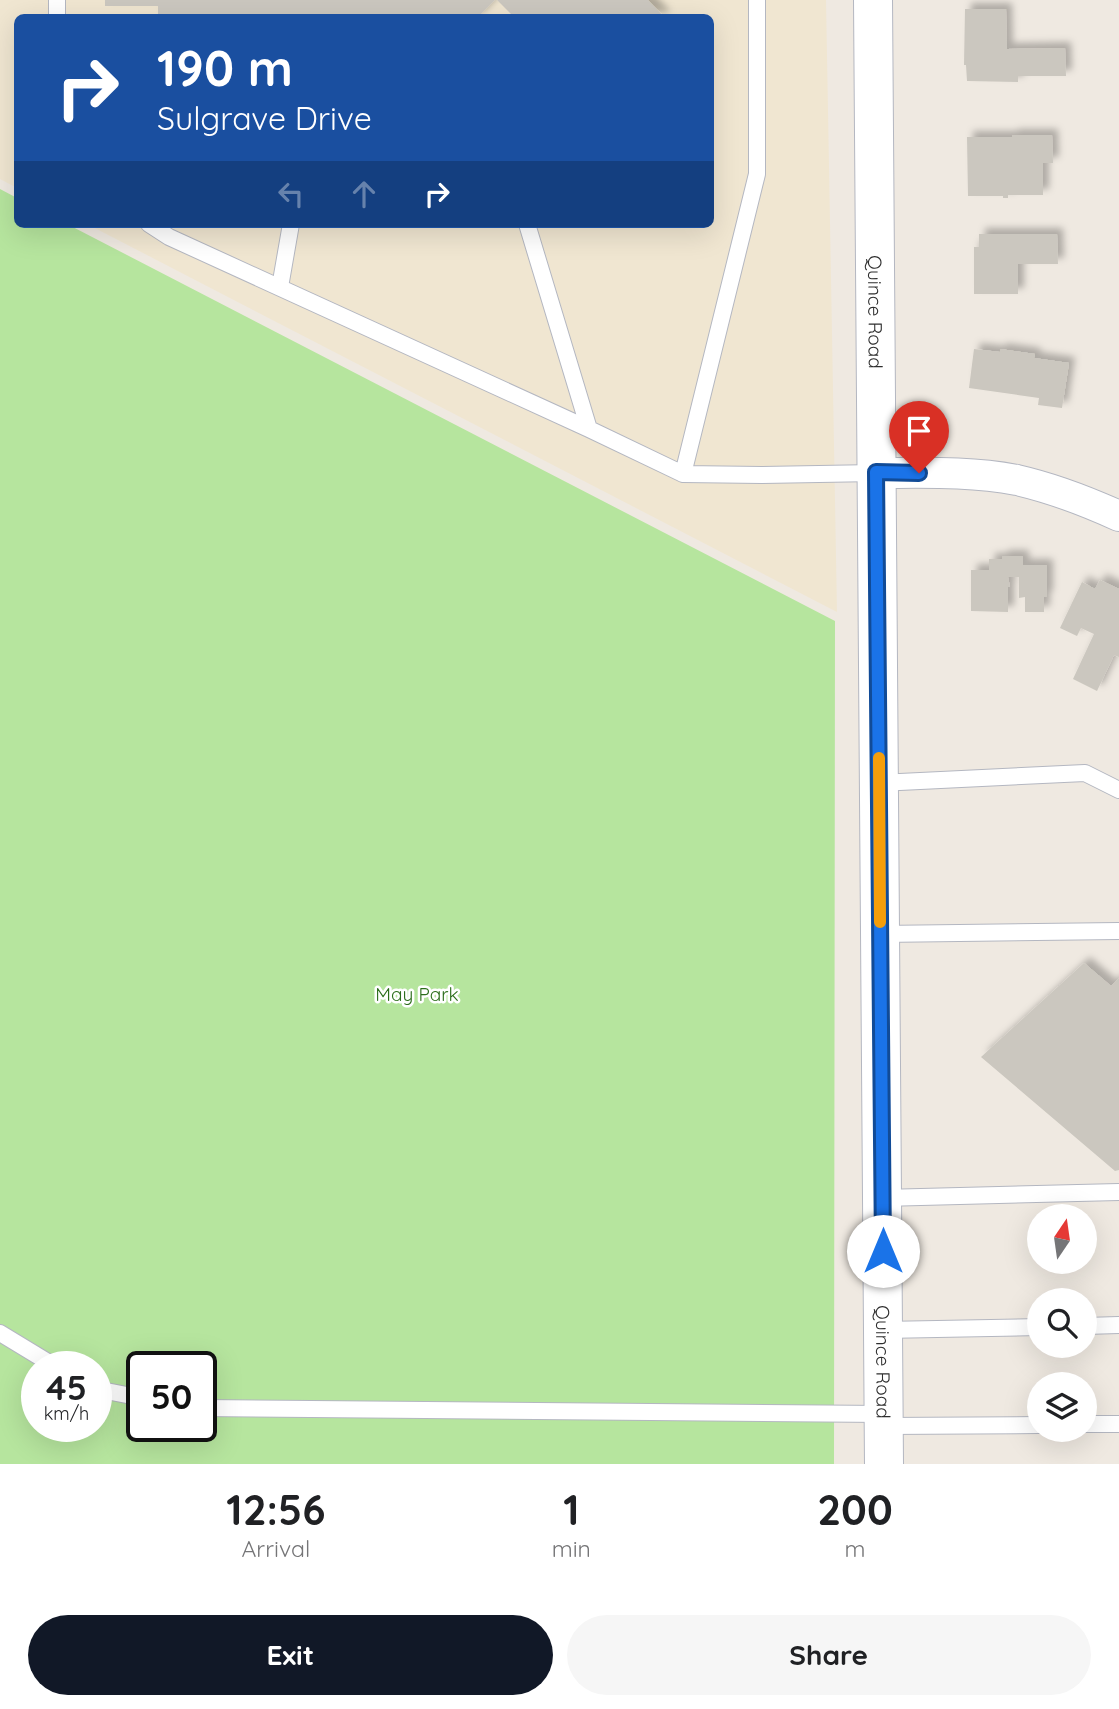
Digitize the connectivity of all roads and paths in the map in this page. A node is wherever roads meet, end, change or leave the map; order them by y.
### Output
1 (740, 0) edge
2 (873, 0) edge
3 (757, 2) edge
4 (290, 228) edge
5 (528, 228) edge
6 (169, 230) edge
7 (279, 287) junction
8 (589, 429) junction
9 (876, 472) junction
10 (683, 474) junction
11 (1119, 516) edge
12 (879, 783) junction
13 (1119, 790) edge
14 (1119, 931) edge
15 (880, 934) junction
16 (1119, 1192) edge
17 (882, 1198) junction
18 (1119, 1325) edge
19 (1097, 1326) edge
20 (1027, 1327) edge
21 (883, 1330) junction
22 (0, 1333) edge
23 (30, 1351) edge
24 (217, 1408) edge
25 (884, 1420) junction
26 (1027, 1424) edge
27 (1097, 1424) edge
28 (1119, 1424) edge
29 (884, 1464) edge

1 - 3 lane
2 - 9 main road, Quince Road
3 - 10 lane
4 - 7 lane
5 - 8 lane
6 - 7 lane
7 - 8 lane
8 - 10 lane
9 - 10 lane
9 - 11 street
9 - 12 main road, Quince Road
12 - 13 lane
12 - 15 main road, Quince Road
14 - 15 lane
15 - 17 main road, Quince Road
16 - 17 lane
17 - 21 main road, Quince Road
18 - 19 lane
20 - 21 lane
21 - 25 main road, Quince Road
22 - 23 lane
24 - 25 lane
25 - 26 lane
25 - 29 main road, Quince Road
27 - 28 lane

